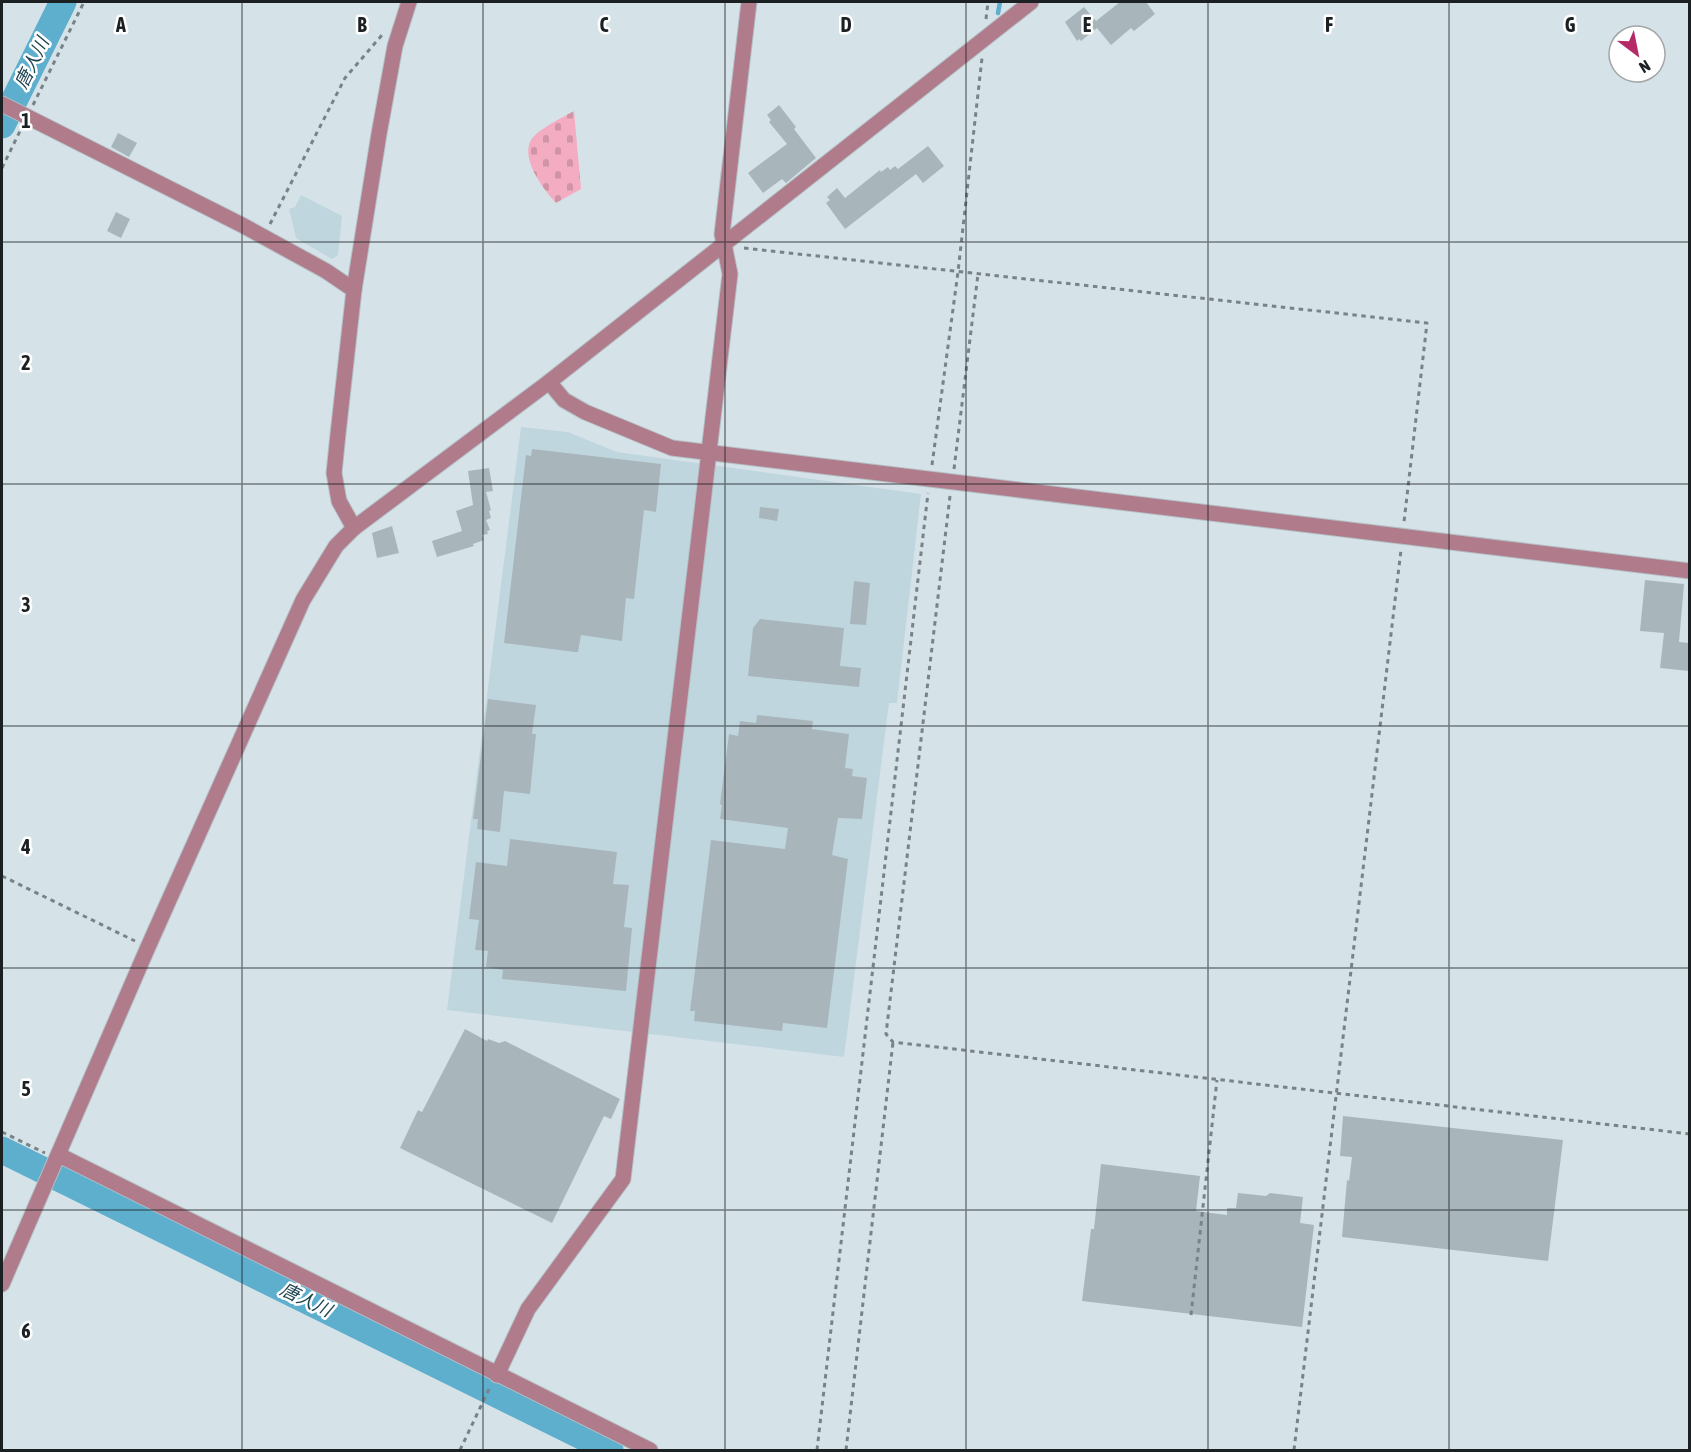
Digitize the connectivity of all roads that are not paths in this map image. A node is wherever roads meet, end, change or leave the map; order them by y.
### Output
1 (409, 2) edge
2 (748, 2) edge
3 (1031, 2) edge
4 (2, 104) edge
5 (725, 245) junction
6 (354, 290) junction
7 (549, 382) junction
8 (710, 453) junction
9 (354, 528) junction
10 (1689, 571) edge
11 (57, 1159) junction
12 (2, 1284) edge
13 (496, 1375) junction
14 (650, 1450) edge

1 - 6 street
2 - 5 street
3 - 5 street
4 - 6 street
5 - 7 street
5 - 8 street
6 - 9 street
7 - 8 street
7 - 9 street
8 - 10 street
8 - 13 street
9 - 11 street
11 - 12 street
11 - 13 street
13 - 14 street

